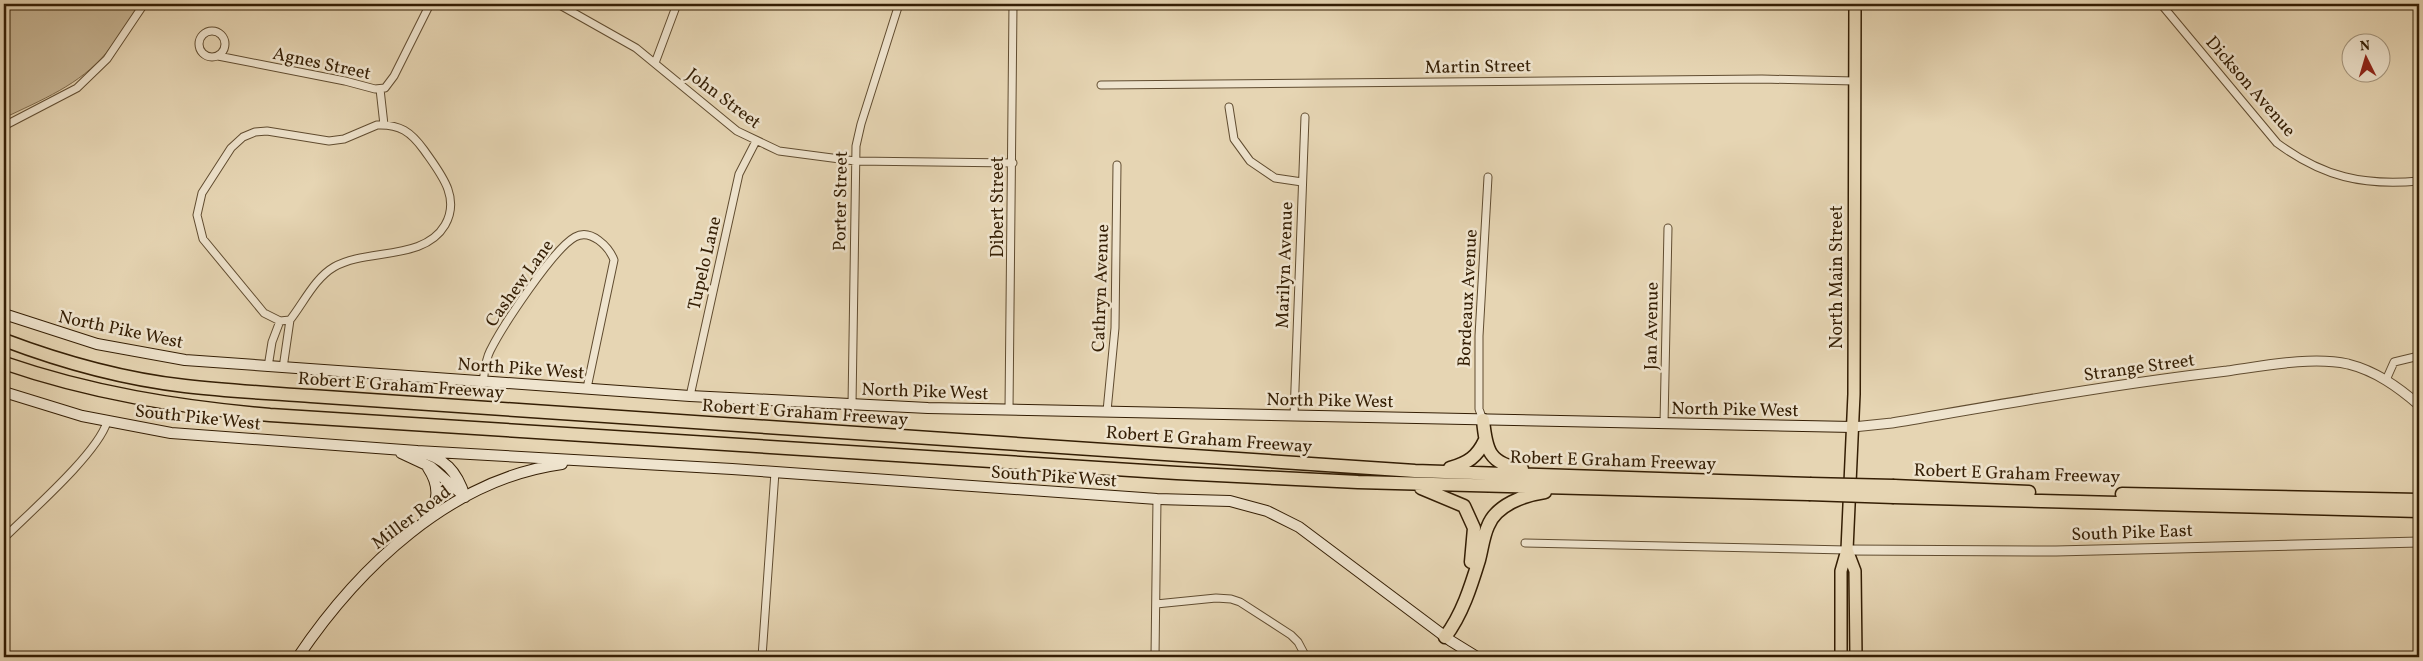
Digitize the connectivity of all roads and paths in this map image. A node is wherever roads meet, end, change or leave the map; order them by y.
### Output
1 (144, 4) edge
2 (430, 4) edge
3 (558, 4) edge
4 (677, 4) edge
5 (898, 4) edge
6 (1013, 4) edge
7 (1855, 4) edge
8 (2161, 4) edge
9 (218, 56) dead end
10 (655, 63) junction
11 (1854, 81) junction
12 (1101, 85) dead end
13 (380, 89) junction
14 (1229, 107) dead end
15 (1305, 116) dead end
16 (384, 125) junction
17 (4, 126) edge
18 (756, 141) junction
19 (855, 161) junction
20 (1013, 163) junction
21 (1117, 165) dead end
22 (1488, 177) dead end
23 (2419, 181) edge
24 (1302, 182) junction
25 (1668, 228) dead end
26 (4, 314) edge
27 (290, 320) junction
28 (280, 321) junction
29 (4, 340) edge
30 (2419, 356) edge
31 (4, 363) edge
32 (268, 367) junction
33 (283, 368) junction
34 (2386, 380) junction
35 (483, 381) junction
36 (587, 388) junction
37 (4, 392) edge
38 (690, 396) junction
39 (852, 405) junction
40 (2419, 406) edge
41 (1009, 410) junction
42 (1107, 411) junction
43 (1294, 415) junction
44 (1483, 420) junction
45 (107, 422) junction
46 (1664, 424) junction
47 (1853, 427) junction
48 (1485, 440) junction
49 (392, 450) junction
50 (418, 451) junction
51 (582, 460) junction
52 (425, 464) junction
53 (1415, 471) junction
54 (775, 472) junction
55 (1564, 482) junction
56 (1410, 484) junction
57 (465, 497) junction
58 (2124, 498) junction
59 (1157, 499) junction
60 (2419, 500) edge
61 (2419, 511) edge
62 (419, 528) junction
63 (4, 538) edge
64 (2419, 542) edge
65 (1525, 543) dead end
66 (1847, 550) junction
67 (1468, 592) junction
68 (1156, 604) junction
69 (1445, 636) junction
70 (298, 657) edge
71 (762, 657) edge
72 (1155, 657) edge
73 (1306, 657) edge
74 (1478, 657) edge
75 (1841, 657) edge
76 (1856, 657) edge

1 - 17 street
2 - 13 street, Agnes Street
3 - 10 street, John Street
4 - 10 street
5 - 19 street, Porter Street
6 - 20 street, Dibert Street
7 - 11 main road, North Main Street
8 - 23 street, Dickson Avenue
9 - 13 street, Agnes Street
10 - 18 street, John Street
11 - 12 street, Martin Street
11 - 47 main road, North Main Street
13 - 16 street
14 - 24 street
15 - 24 street, Marilyn Avenue
16 - 27 street
16 - 28 street
18 - 19 street, John Street
18 - 38 street, Tupelo Lane
19 - 20 street, John Street
19 - 39 street, Porter Street
20 - 41 street, Dibert Street
21 - 42 street, Cathryn Avenue
22 - 44 street, Bordeaux Avenue
24 - 43 street, Marilyn Avenue
25 - 46 street, Jan Avenue
26 - 32 main road, North Pike West
27 - 28 street
27 - 33 street
28 - 32 street
29 - 53 highway, Robert E Graham Freeway
30 - 34 street
31 - 56 highway, Robert E Graham Freeway
32 - 33 main road, North Pike West
33 - 35 main road, North Pike West
34 - 40 street, Strange Street
34 - 47 street, Strange Street
35 - 36 main road, North Pike West
35 - 36 street, Cashew Lane
36 - 38 main road, North Pike West
37 - 45 main road, South Pike West
38 - 39 main road, North Pike West
39 - 41 main road, North Pike West
41 - 42 main road, North Pike West
42 - 43 main road, North Pike West
43 - 44 main road, North Pike West
44 - 46 main road, North Pike West
44 - 48 highway
45 - 49 main road, South Pike West
45 - 63 street
46 - 47 main road, North Pike West
47 - 66 main road, North Main Street
48 - 53 highway
48 - 55 highway
49 - 50 main road, South Pike West
49 - 52 main road, South Pike West
50 - 51 main road
50 - 57 main road, South Pike West
51 - 54 main road, South Pike West
51 - 57 main road, Miller Road
52 - 57 main road, South Pike West
52 - 62 main road
53 - 55 highway, Robert E Graham Freeway
54 - 59 main road, South Pike West
54 - 71 street
55 - 56 highway, Robert E Graham Freeway
55 - 58 highway, Robert E Graham Freeway, bridge
55 - 67 highway
56 - 67 highway
57 - 62 main road, Miller Road
58 - 60 highway, Robert E Graham Freeway
58 - 61 highway, Robert E Graham Freeway
59 - 68 street
59 - 69 main road, South Pike West
62 - 70 main road, Miller Road
64 - 66 street, South Pike East
65 - 66 street
66 - 75 main road
66 - 76 main road
67 - 69 highway
68 - 72 street
68 - 73 street
69 - 74 main road, South Pike West

